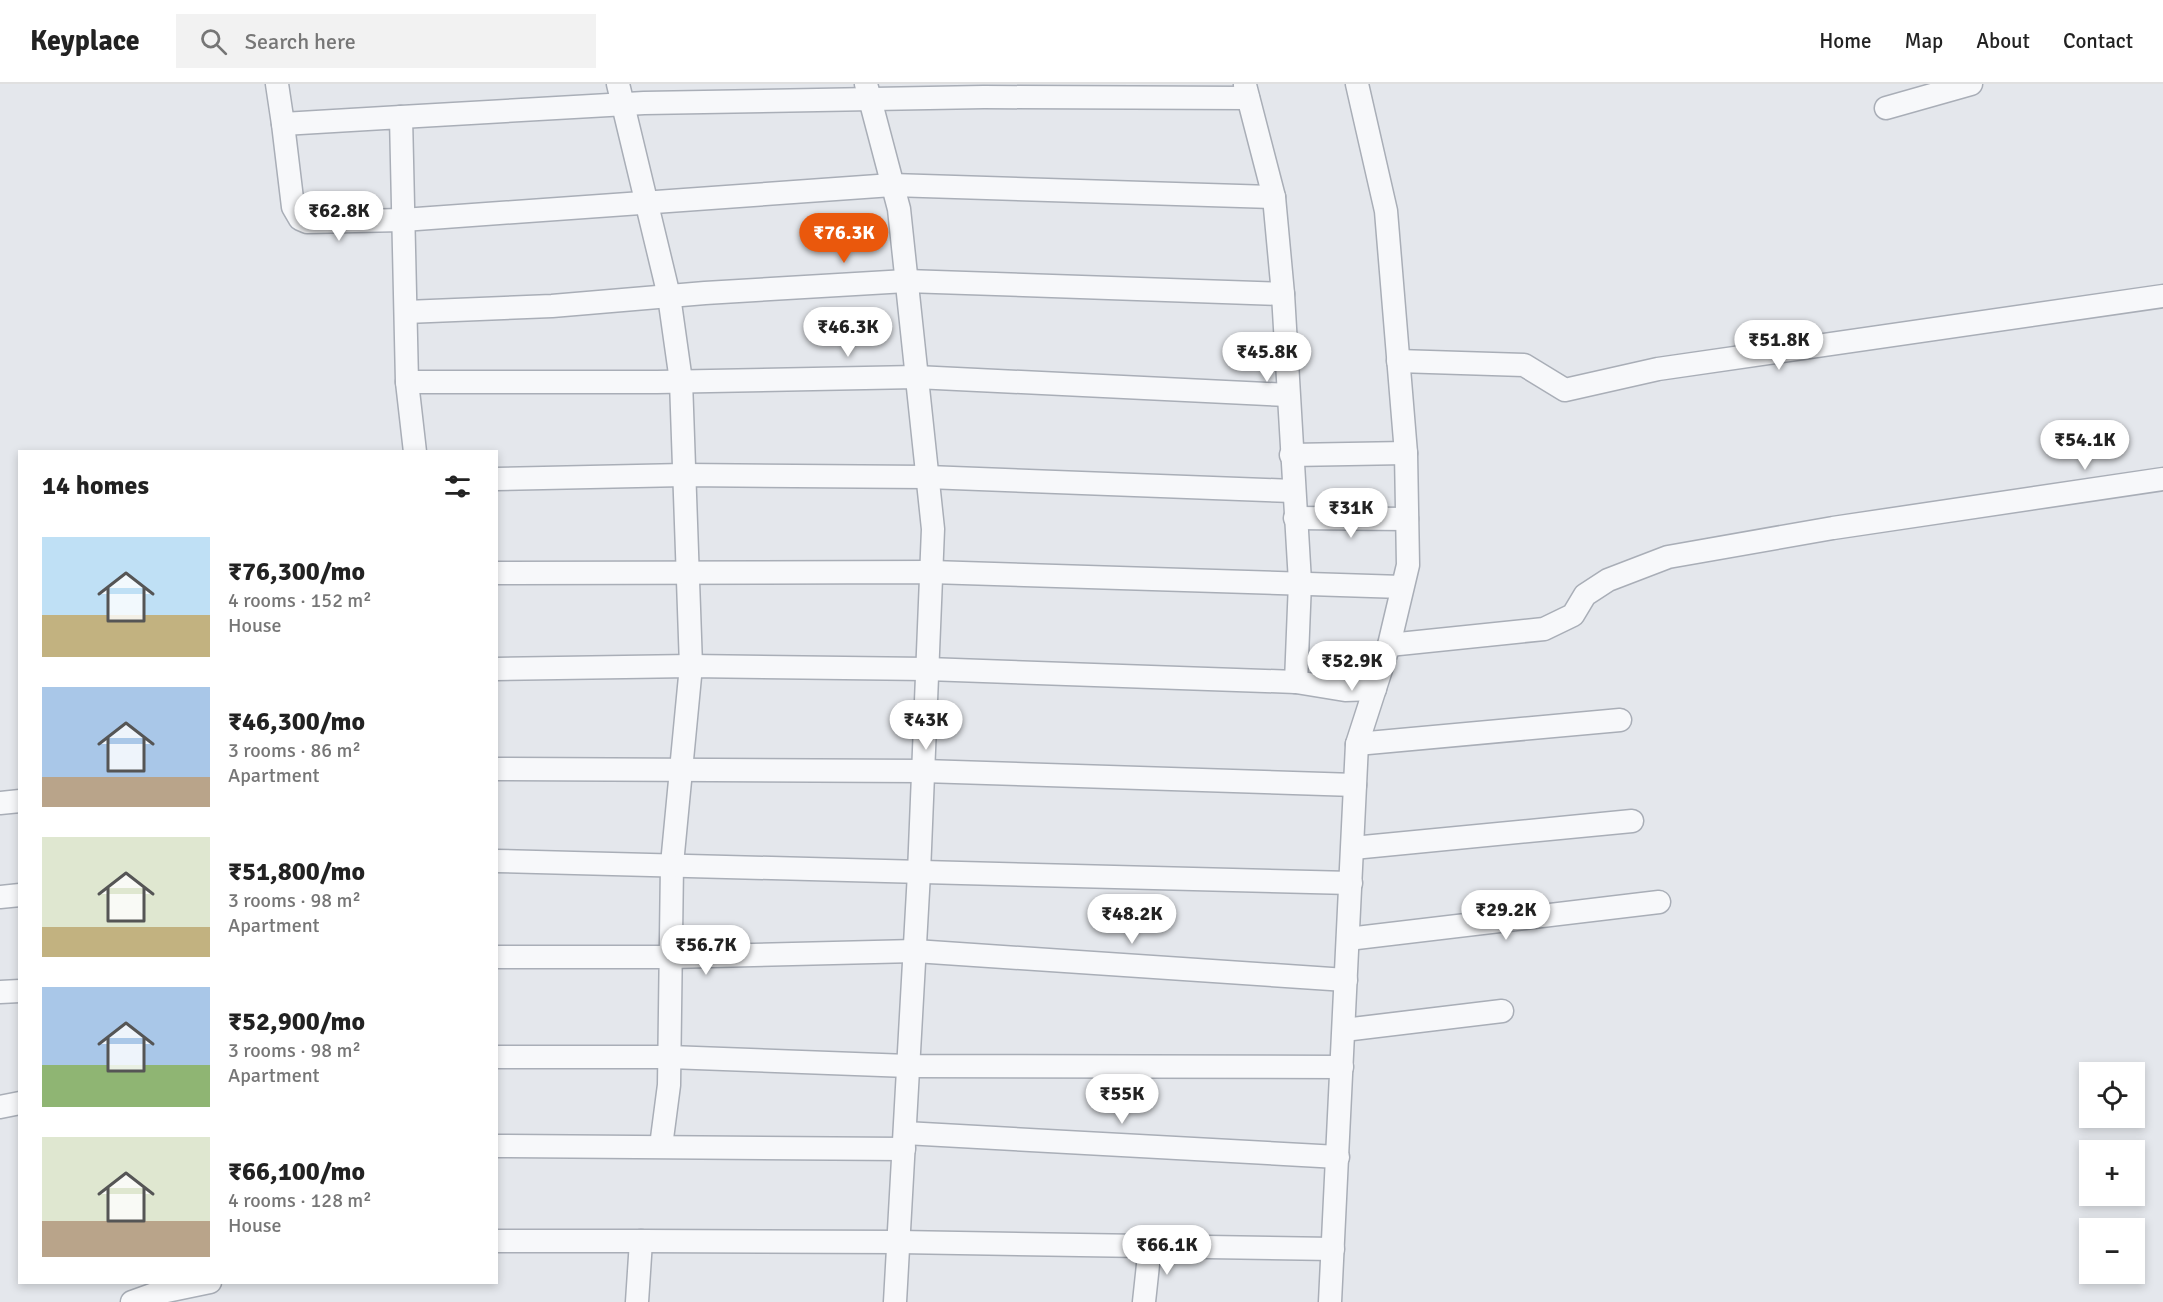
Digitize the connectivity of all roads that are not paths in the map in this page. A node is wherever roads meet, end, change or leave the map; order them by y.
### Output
1 (277, 84) edge
2 (1357, 84) edge
3 (1971, 84) edge
4 (1246, 91) edge
5 (868, 92) edge
6 (621, 95) edge
7 (1886, 108) dead end
8 (401, 117) junction
9 (283, 124) junction
10 (892, 184) junction
11 (1274, 197) junction
12 (646, 202) junction
13 (403, 220) junction
14 (906, 281) junction
15 (1283, 294) junction
16 (669, 296) junction
17 (2163, 296) edge
18 (406, 312) junction
19 (1398, 361) junction
20 (916, 377) junction
21 (681, 381) junction
22 (407, 382) junction
23 (1288, 395) junction
24 (415, 450) edge
25 (1406, 453) junction
26 (1291, 455) junction
27 (684, 475) junction
28 (927, 477) junction
29 (498, 479) edge
30 (2163, 479) edge
31 (1293, 491) junction
32 (1295, 518) junction
33 (1407, 519) junction
34 (931, 572) junction
35 (498, 573) edge
36 (687, 573) junction
37 (1300, 582) junction
38 (1402, 587) junction
39 (1389, 645) junction
40 (691, 666) junction
41 (498, 669) edge
42 (927, 669) junction
43 (1296, 682) junction
44 (1375, 689) junction
45 (1620, 720) dead end
46 (1357, 744) junction
47 (498, 769) edge
48 (682, 769) junction
49 (923, 771) junction
50 (1356, 785) junction
51 (18, 801) edge
52 (0, 803) edge
53 (1632, 821) dead end
54 (1353, 848) junction
55 (498, 861) edge
56 (672, 864) junction
57 (919, 873) junction
58 (1351, 883) junction
59 (18, 895) edge
60 (0, 897) edge
61 (1659, 902) dead end
62 (1348, 939) junction
63 (915, 951) junction
64 (498, 957) edge
65 (670, 957) junction
66 (1346, 980) junction
67 (18, 991) edge
68 (0, 992) edge
69 (1502, 1011) dead end
70 (1344, 1030) junction
71 (498, 1057) edge
72 (669, 1057) junction
73 (909, 1066) junction
74 (1342, 1067) junction
75 (18, 1103) edge
76 (0, 1107) edge
77 (904, 1141) junction
78 (498, 1146) edge
79 (661, 1146) junction
80 (1338, 1157) junction
81 (498, 1241) edge
82 (641, 1241) junction
83 (898, 1242) junction
84 (1150, 1246) junction
85 (1333, 1250) junction
86 (200, 1284) edge
87 (132, 1302) edge
88 (637, 1302) edge
89 (895, 1302) edge
90 (1144, 1302) edge
91 (1330, 1302) edge

1 - 9 street
2 - 19 street
3 - 7 street
4 - 5 street
4 - 11 street
5 - 6 street
5 - 10 street
6 - 8 street
6 - 12 street
8 - 9 street
8 - 13 street
9 - 13 street
10 - 11 street
10 - 12 street
10 - 14 street
11 - 15 street
12 - 13 street
12 - 16 street
13 - 18 street
14 - 15 street
14 - 16 street
14 - 20 street
15 - 23 street
16 - 18 street
16 - 21 street
17 - 19 street
18 - 22 street
19 - 25 street
20 - 21 street
20 - 23 street
20 - 28 street
21 - 22 street
21 - 27 street
22 - 24 street
23 - 26 street
25 - 26 street
25 - 33 street
26 - 31 street
27 - 28 street
27 - 29 street
27 - 36 street
28 - 31 street
28 - 34 street
30 - 39 street
31 - 32 street
32 - 33 street
32 - 37 street
33 - 38 street
34 - 36 street
34 - 37 street
34 - 42 street
35 - 36 street
36 - 40 street
37 - 38 street
37 - 43 street
38 - 39 street
39 - 44 street
40 - 41 street
40 - 42 street
40 - 48 street
42 - 43 street
42 - 49 street
43 - 44 street
44 - 46 street
45 - 46 street
46 - 50 street
47 - 48 street
48 - 49 street
48 - 56 street
49 - 50 street
49 - 57 street
50 - 54 street
51 - 52 street
53 - 54 street
54 - 58 street
55 - 56 street
56 - 57 street
56 - 65 street
57 - 58 street
57 - 63 street
58 - 62 street
59 - 60 street
61 - 62 street
62 - 66 street
63 - 65 street
63 - 66 street
63 - 73 street
64 - 65 street
65 - 72 street
66 - 70 street
67 - 68 street
69 - 70 street
70 - 74 street
71 - 72 street
72 - 73 street
72 - 79 street
73 - 74 street
73 - 77 street
74 - 80 street
75 - 76 street
77 - 79 street
77 - 80 street
77 - 83 street
78 - 79 street
80 - 85 street
81 - 82 street
82 - 83 street
82 - 88 street
83 - 84 street
83 - 89 street
84 - 85 street
84 - 90 street
85 - 91 street
86 - 87 street

